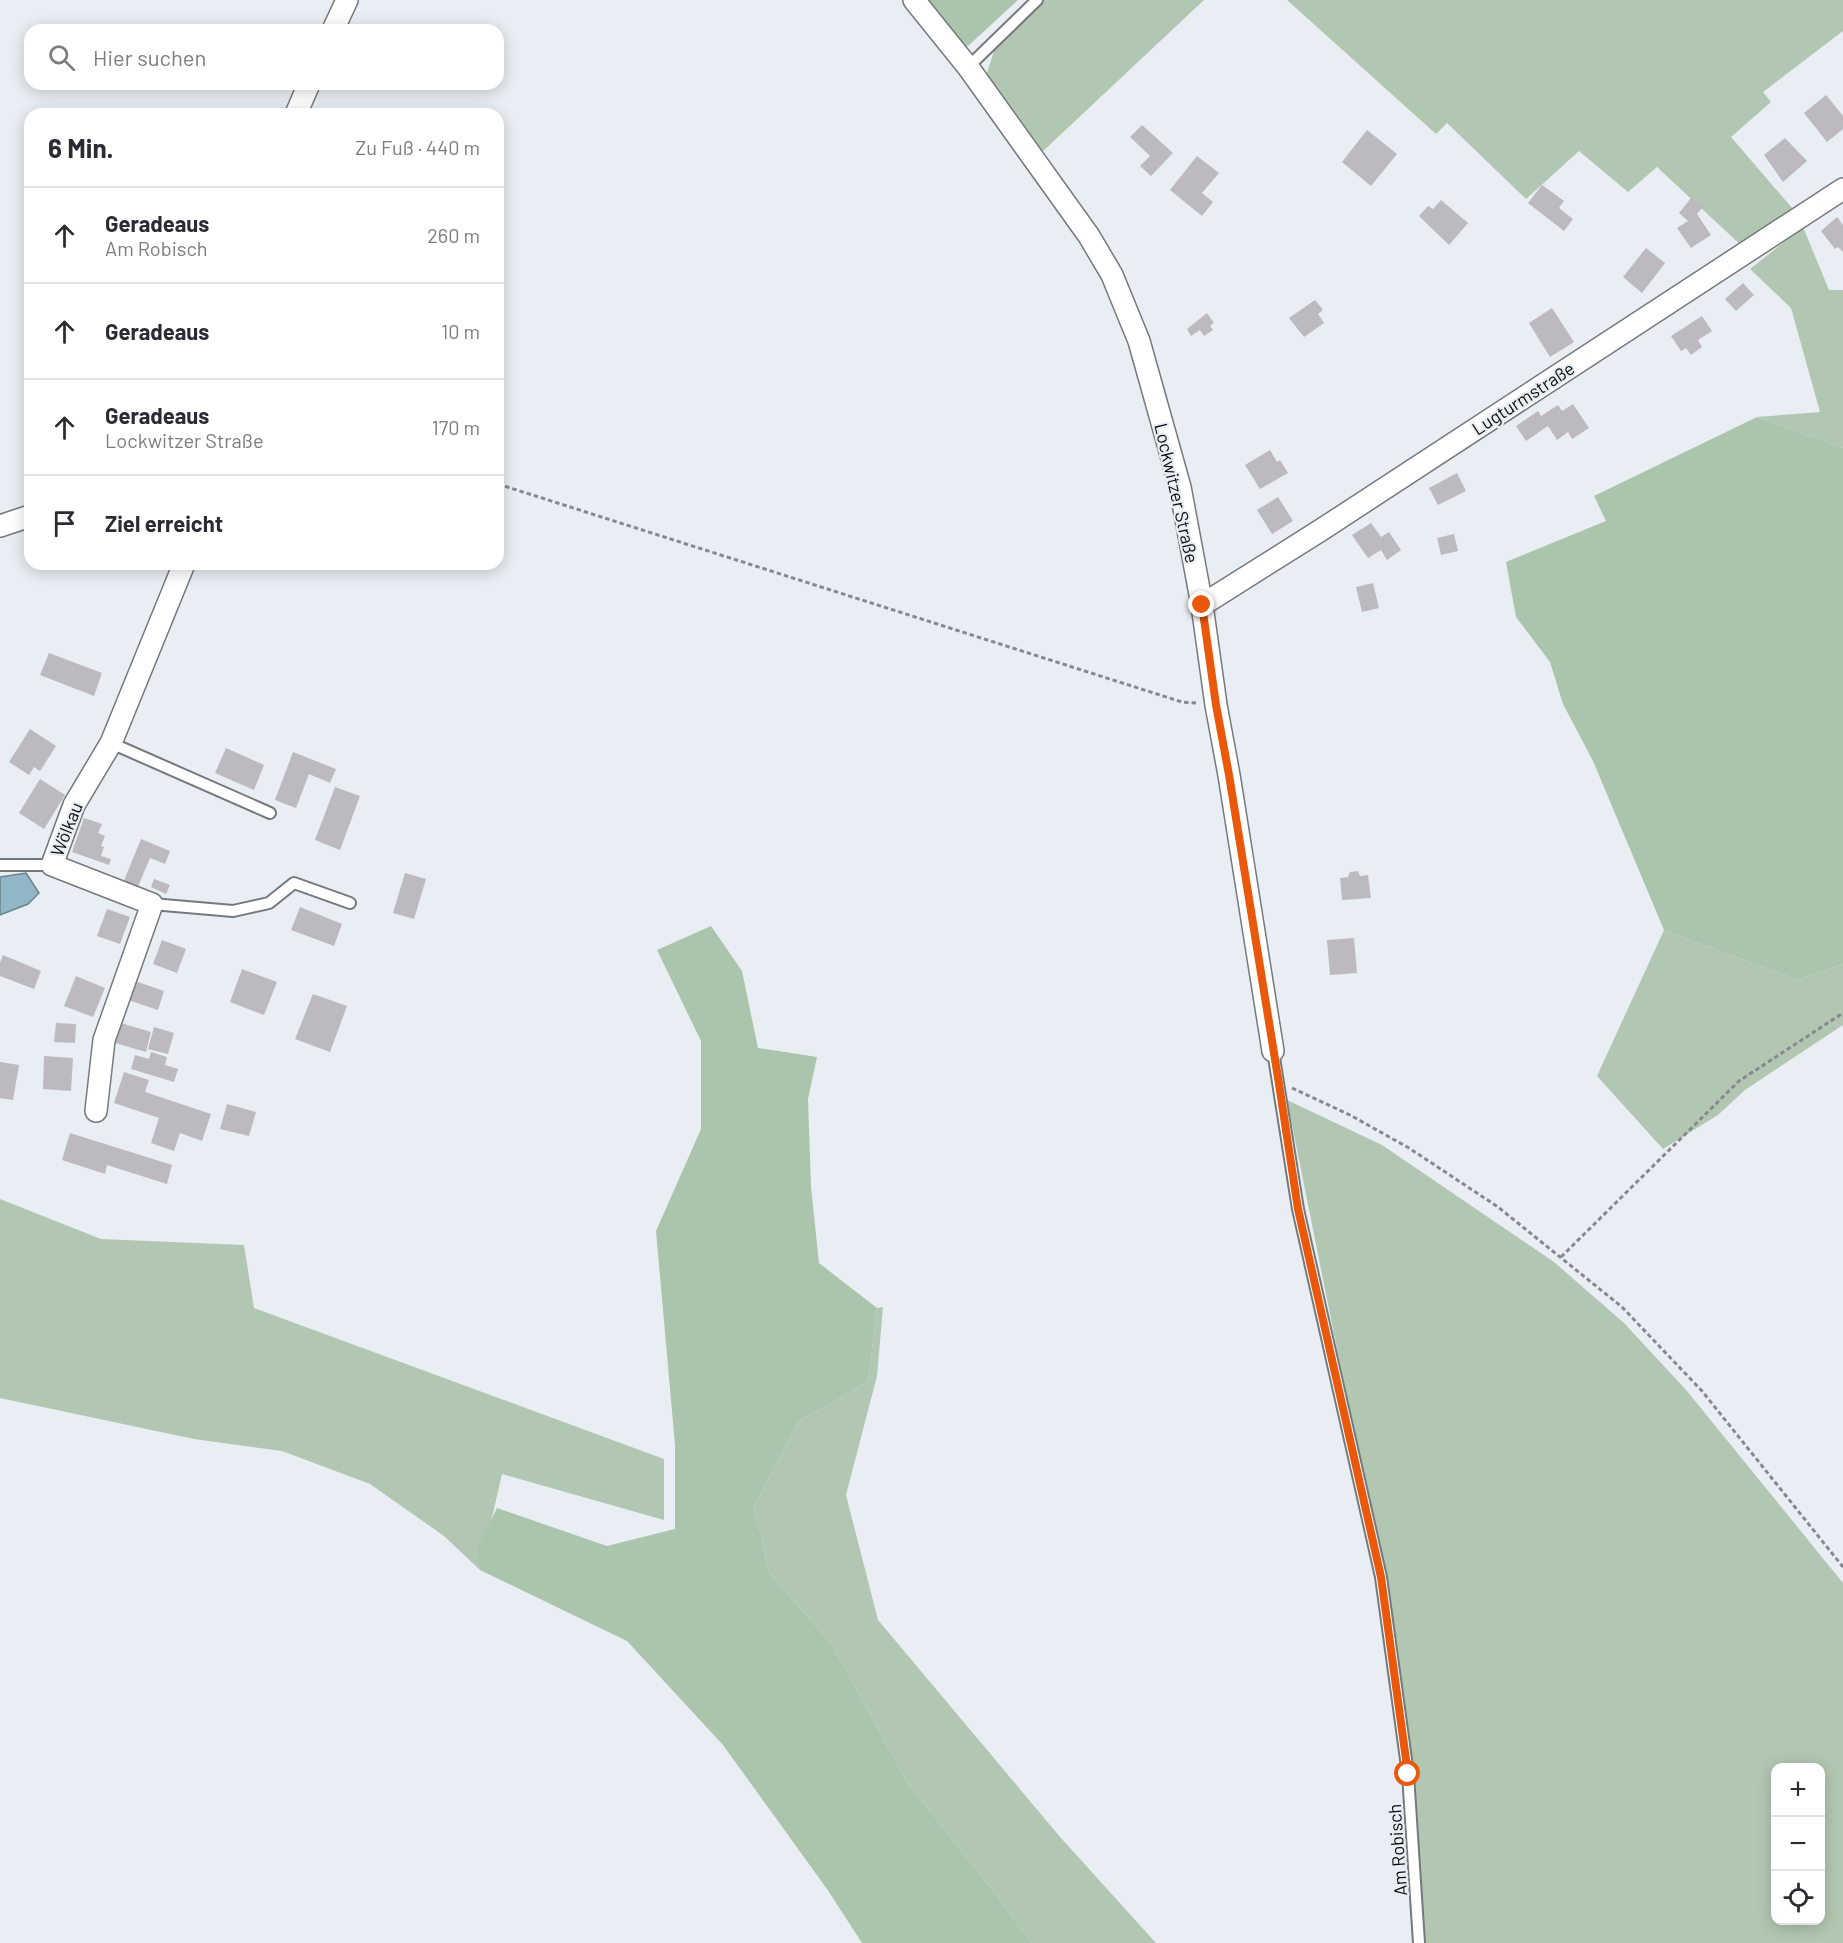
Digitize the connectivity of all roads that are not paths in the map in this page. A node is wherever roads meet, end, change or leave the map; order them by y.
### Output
1 (347, 0) edge
2 (914, 0) edge
3 (1037, 0) edge
4 (336, 24) edge
5 (968, 67) junction
6 (306, 90) edge
7 (299, 108) edge
8 (1843, 189) edge
9 (24, 518) edge
10 (0, 526) edge
11 (182, 570) edge
12 (1202, 605) junction
13 (111, 743) junction
14 (270, 813) dead end
15 (51, 865) junction
16 (0, 866) edge
17 (350, 903) dead end
18 (152, 904) junction
19 (1273, 1051) joint
20 (96, 1111) dead end
21 (1419, 1943) edge

1 - 4 street
2 - 5 street, Lockwitzer Straße
3 - 5 lane
5 - 12 street, Lockwitzer Straße
6 - 7 street
8 - 12 street, Lugturmstraße
9 - 10 street
11 - 13 street, Wölkau
12 - 19 street, Lockwitzer Straße
13 - 14 lane
13 - 15 street, Wölkau
15 - 16 lane
15 - 18 street, Wölkau
17 - 18 lane
18 - 20 street
19 - 21 lane, Am Robisch

